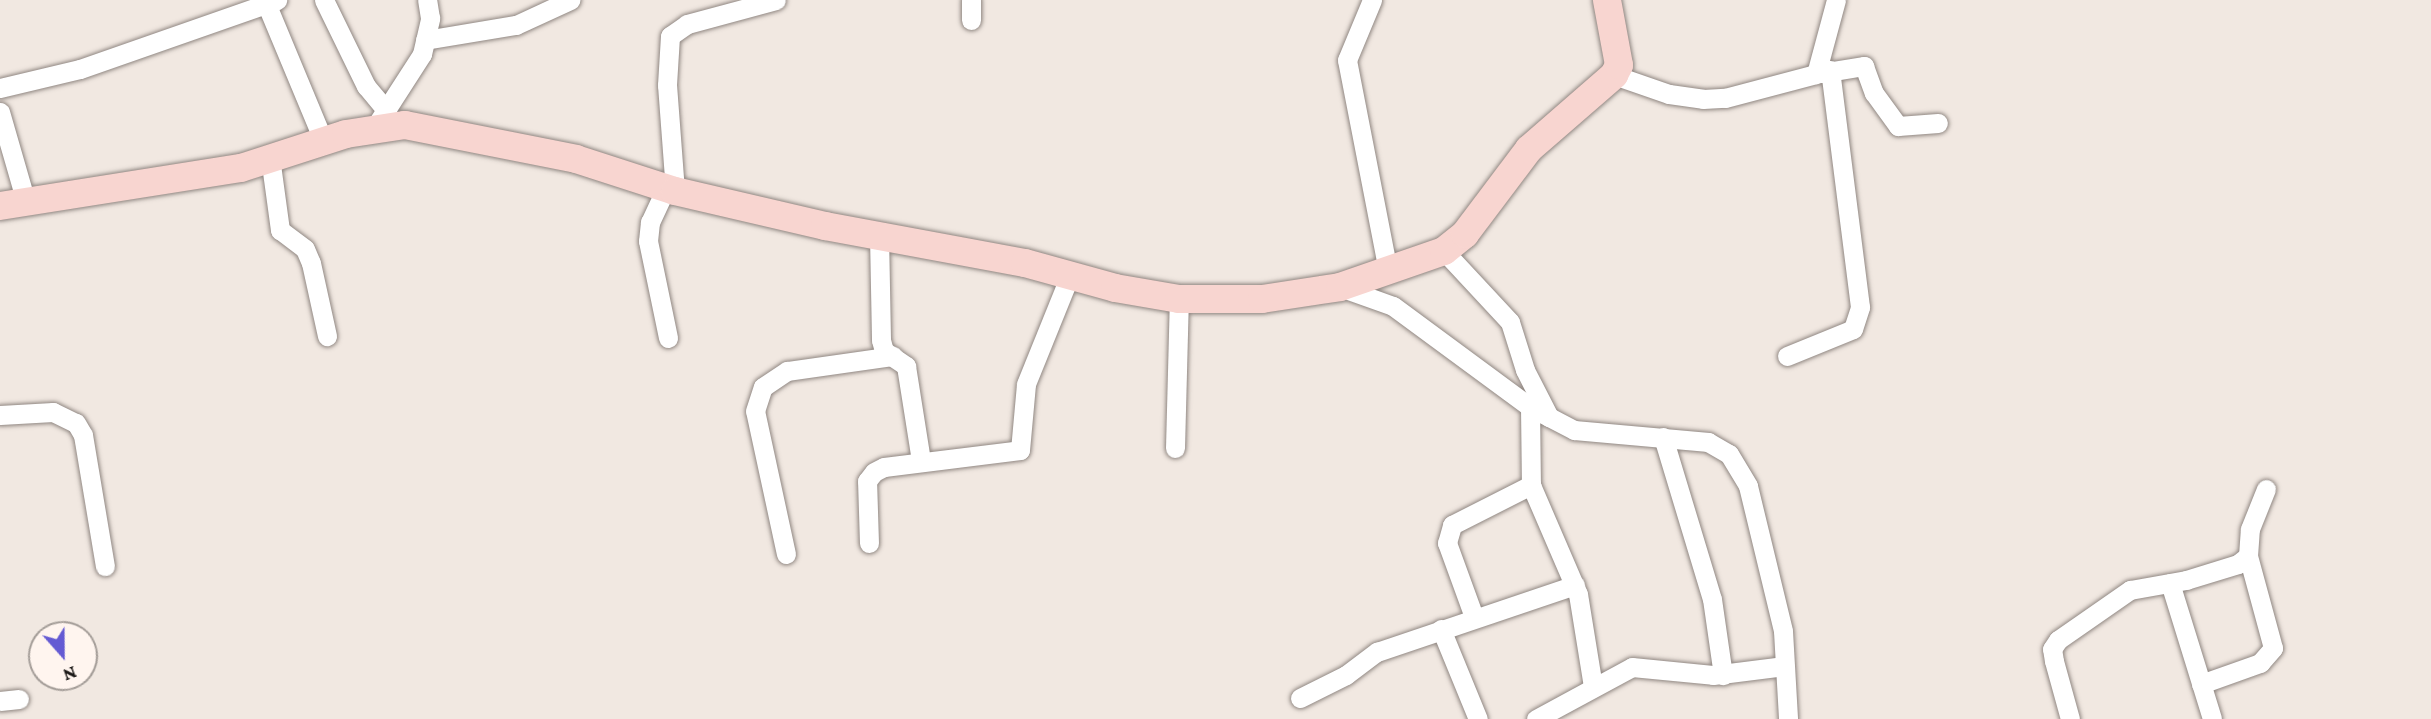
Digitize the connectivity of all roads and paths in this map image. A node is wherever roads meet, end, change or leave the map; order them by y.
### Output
1 (324, 0) edge
2 (427, 0) edge
3 (570, 0) edge
4 (776, 0) edge
5 (1372, 0) edge
6 (1607, 0) edge
7 (1836, 0) edge
8 (271, 2) edge
9 (425, 40) junction
10 (1823, 72) junction
11 (1614, 75) junction
12 (0, 88) edge
13 (0, 112) edge
14 (381, 119) junction
15 (1938, 123) dead end
16 (323, 140) junction
17 (270, 157) junction
18 (670, 190) junction
19 (13, 204) edge
20 (879, 235) junction
21 (1444, 251) junction
22 (1388, 270) junction
23 (1070, 275) junction
24 (1339, 287) junction
25 (1179, 299) junction
26 (327, 336) dead end
27 (668, 338) dead end
28 (893, 356) junction
29 (1787, 356) dead end
30 (1530, 407) junction
31 (0, 415) edge
32 (1549, 417) junction
33 (1663, 437) junction
34 (1175, 448) dead end
35 (921, 461) junction
36 (1531, 485) junction
37 (2266, 489) dead end
38 (869, 543) dead end
39 (786, 554) dead end
40 (2248, 556) junction
41 (105, 566) dead end
42 (2170, 583) junction
43 (1575, 585) junction
44 (1474, 617) junction
45 (1441, 629) junction
46 (1784, 666) junction
47 (1723, 674) junction
48 (2201, 684) junction
49 (1593, 687) junction
50 (1300, 698) dead end
51 (1554, 714) edge
52 (1478, 719) edge
53 (1536, 719) edge
54 (1788, 719) edge
55 (2070, 719) edge
56 (2213, 719) edge

1 - 14 street
2 - 9 street
3 - 9 street
4 - 18 street
5 - 22 street
6 - 11 street
7 - 10 street
8 - 12 street
8 - 16 street
9 - 14 street
10 - 11 street
10 - 15 street
10 - 29 street
11 - 21 street
13 - 19 street
14 - 16 street
14 - 18 street
16 - 17 street
17 - 19 street
17 - 26 street
18 - 20 street
18 - 27 street
20 - 23 street
20 - 28 street
21 - 22 street
21 - 32 street
22 - 24 street
23 - 25 street
23 - 35 street
24 - 25 street
24 - 30 street
25 - 34 street
28 - 35 street
28 - 39 street
30 - 32 street
30 - 36 street
31 - 41 street
32 - 33 street
33 - 46 street
33 - 47 street
35 - 38 street
36 - 43 street
36 - 44 street
37 - 40 street
40 - 42 street
40 - 48 street
42 - 48 street
42 - 55 street
43 - 44 street
43 - 49 street
44 - 45 street
45 - 50 street
45 - 52 street
46 - 47 street
46 - 54 street
47 - 49 street
48 - 56 street
49 - 51 street
51 - 53 street

